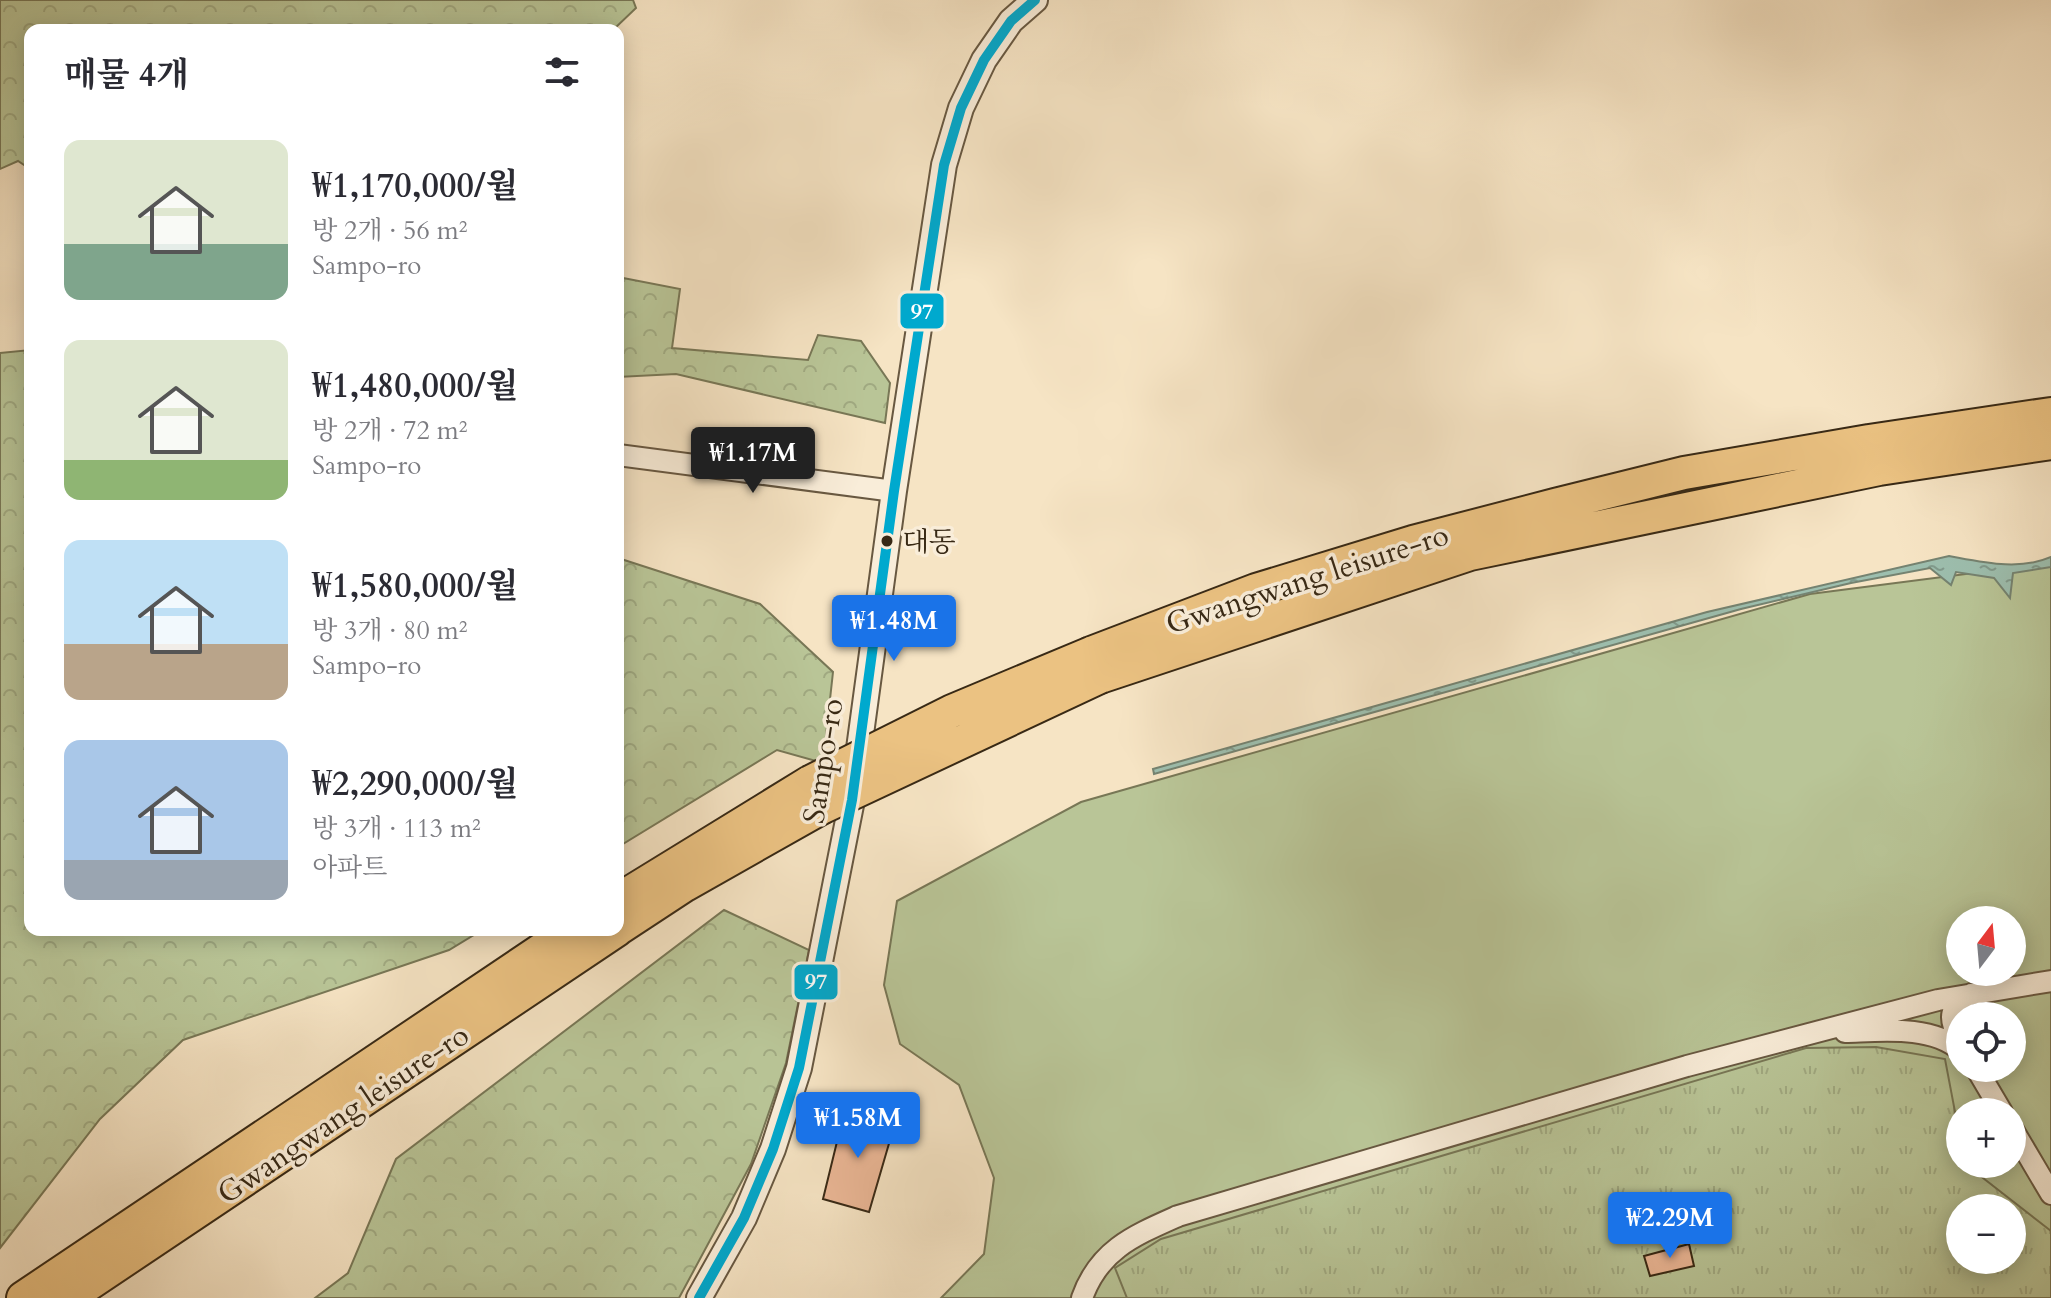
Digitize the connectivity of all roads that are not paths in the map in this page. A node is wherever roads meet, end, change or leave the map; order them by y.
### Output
1 (1035, 0) edge
2 (2051, 414) edge
3 (1998, 436) junction
4 (2051, 443) edge
5 (624, 456) edge
6 (894, 491) junction
7 (816, 795) junction
8 (624, 897) edge
9 (624, 926) edge
10 (562, 936) edge
11 (609, 936) edge
12 (2051, 981) edge
13 (1971, 994) junction
14 (1959, 1002) edge
15 (1805, 1035) junction
16 (1946, 1040) edge
17 (2026, 1152) edge
18 (2051, 1194) edge
19 (23, 1298) edge
20 (68, 1298) edge
21 (699, 1298) edge
22 (1082, 1298) edge

1 - 6 street, Sampo-ro
2 - 3 highway, Gwangwang leisure-ro
3 - 4 highway, Gwangwang leisure-ro
3 - 7 highway, Gwangwang leisure-ro, bridge
5 - 6 street
6 - 21 street, Sampo-ro
7 - 8 highway, Gwangwang leisure-ro
7 - 9 highway, Gwangwang leisure-ro
10 - 19 highway, Gwangwang leisure-ro
11 - 20 highway, Gwangwang leisure-ro
12 - 13 street
13 - 14 street
13 - 15 street
15 - 16 street
15 - 22 street
17 - 18 street

